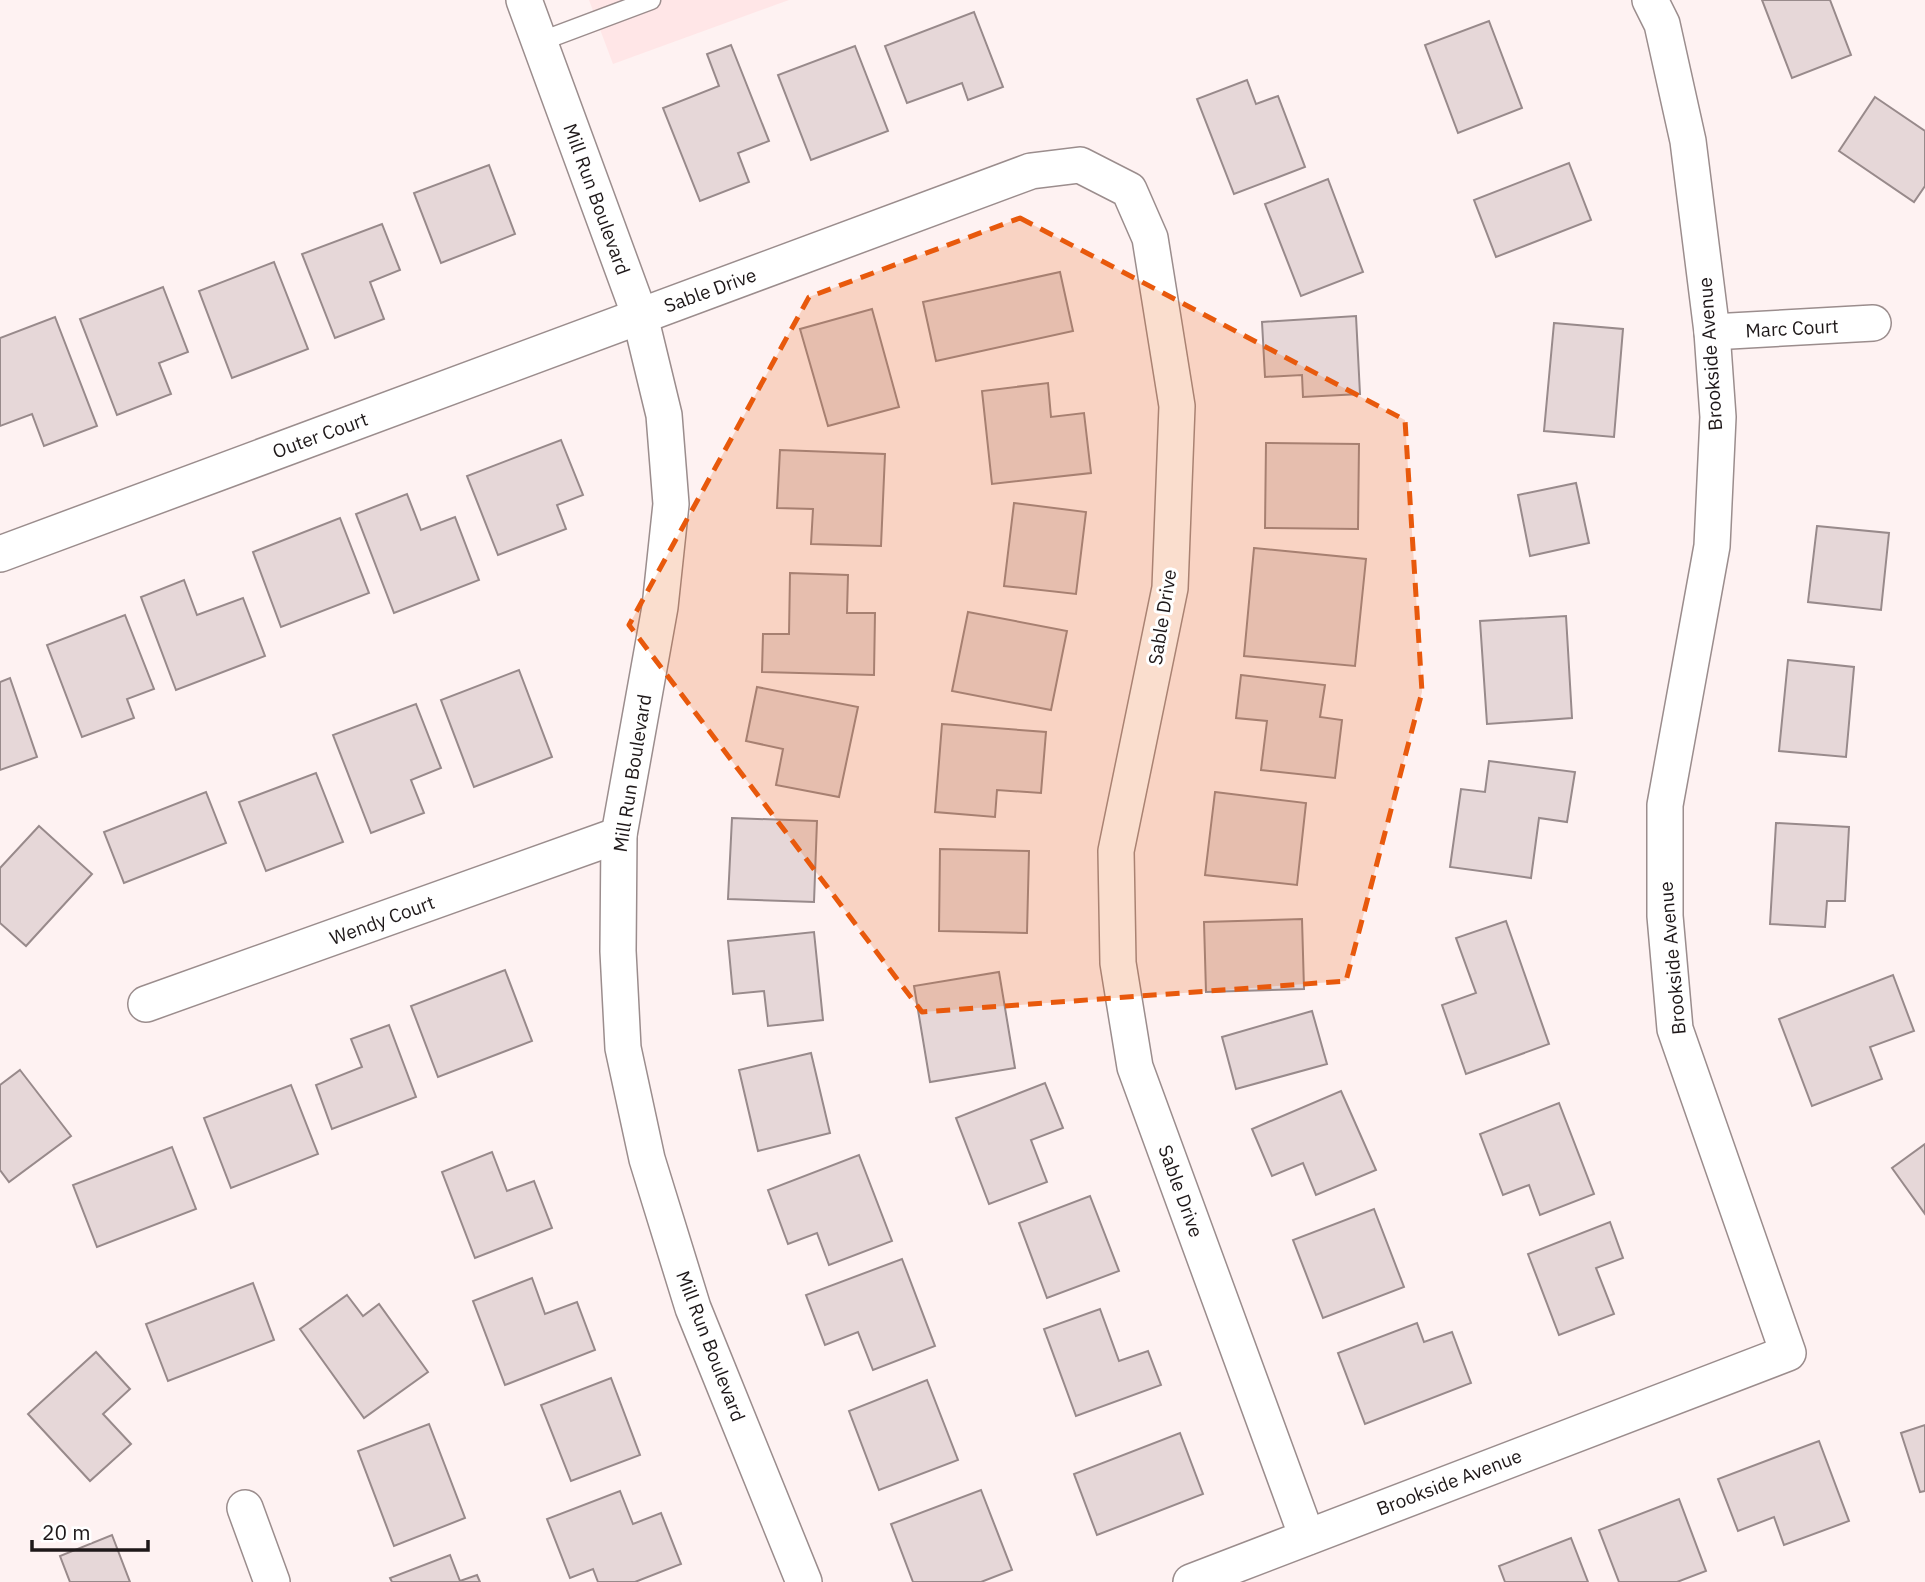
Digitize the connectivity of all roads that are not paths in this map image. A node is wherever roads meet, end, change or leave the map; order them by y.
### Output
1 (524, 0) edge
2 (651, 0) edge
3 (1650, 0) edge
4 (539, 42) junction
5 (640, 316) junction
6 (1873, 323) dead end
7 (1712, 332) junction
8 (0, 554) edge
9 (619, 835) junction
10 (146, 1004) dead end
11 (245, 1508) dead end
12 (1307, 1537) junction
13 (272, 1582) edge
14 (804, 1582) edge
15 (1191, 1582) edge

1 - 4 street, Mill Run Boulevard
2 - 4 lane
3 - 7 street, Brookside Avenue
4 - 5 street, Mill Run Boulevard
5 - 8 street, Outer Court
5 - 9 street, Mill Run Boulevard
5 - 12 street, Sable Drive
6 - 7 street, Marc Court
7 - 12 street, Brookside Avenue
9 - 10 street, Wendy Court
9 - 14 street, Mill Run Boulevard
11 - 13 street
12 - 15 street, Brookside Avenue

